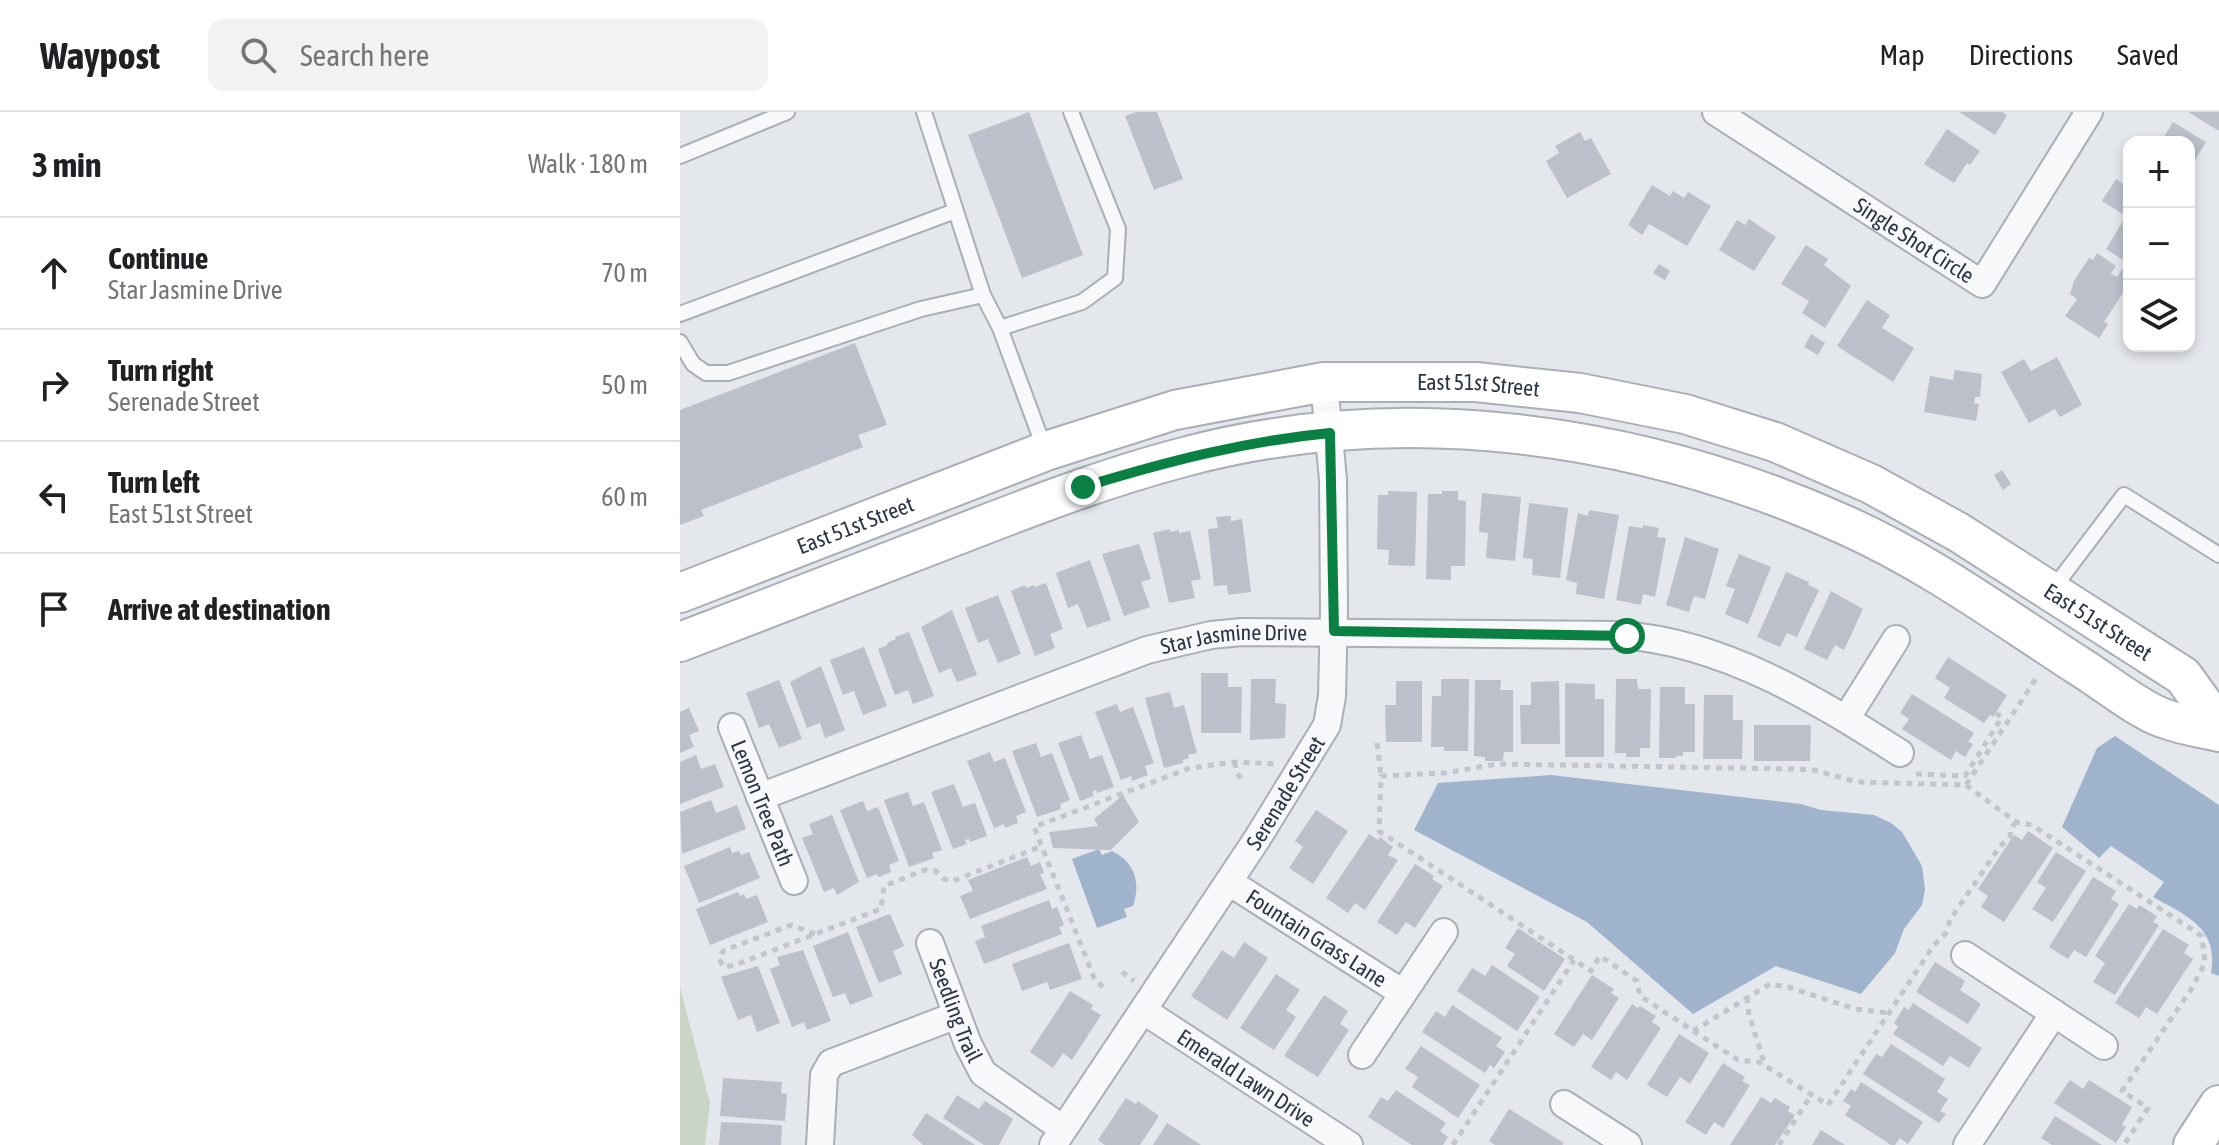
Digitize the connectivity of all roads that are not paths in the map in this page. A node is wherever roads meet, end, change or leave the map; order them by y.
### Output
1 (787, 112) edge
2 (924, 112) edge
3 (1071, 112) edge
4 (1716, 112) edge
5 (2089, 112) edge
6 (680, 156) edge
7 (955, 211) junction
8 (983, 295) junction
9 (680, 314) edge
10 (1000, 328) junction
11 (680, 342) edge
12 (1327, 408) junction
13 (1046, 451) junction
14 (2219, 555) edge
15 (2051, 592) junction
16 (680, 593) edge
17 (1334, 631) junction
18 (1896, 639) dead end
19 (680, 642) edge
20 (1846, 719) junction
21 (2219, 726) edge
22 (732, 727) dead end
23 (2219, 732) edge
24 (1904, 764) road end
25 (760, 797) junction
26 (794, 881) dead end
27 (1229, 882) junction
28 (1444, 932) dead end
29 (930, 943) dead end
30 (1965, 955) dead end
31 (1403, 993) junction
32 (1144, 1011) junction
33 (2054, 1013) junction
34 (957, 1015) junction
35 (2104, 1046) dead end
36 (1362, 1055) dead end
37 (1564, 1104) dead end
38 (2219, 1105) edge
39 (1058, 1137) edge
40 (1618, 1142) edge
41 (820, 1145) edge
42 (1349, 1145) edge
43 (1967, 1145) edge
44 (2193, 1145) edge

1 - 6 lane
2 - 7 lane
3 - 10 lane
4 - 5 street, Single Shot Circle
7 - 8 lane
7 - 9 lane
8 - 10 lane
8 - 11 lane
10 - 13 lane
12 - 13 street, East 51st Street
12 - 15 street, East 51st Street
12 - 17 street, Serenade Street
12 - 19 street, East 51st Street
12 - 23 street, East 51st Street
13 - 16 street, East 51st Street
14 - 15 lane
15 - 21 street, East 51st Street
17 - 20 street, Star Jasmine Drive
17 - 25 street, Star Jasmine Drive
17 - 27 street, Serenade Street
18 - 20 street
20 - 24 street, Star Jasmine Drive
22 - 25 street, Lemon Tree Path
25 - 26 street, Lemon Tree Path
27 - 31 street, Fountain Grass Lane
27 - 32 street, Serenade Street
28 - 31 street
29 - 34 street, Seedling Trail
30 - 33 street
31 - 36 street
32 - 39 street, Serenade Street
32 - 42 street, Emerald Lawn Drive
33 - 35 street
33 - 43 street
34 - 39 street, Seedling Trail
34 - 41 street
37 - 40 street
38 - 44 street

